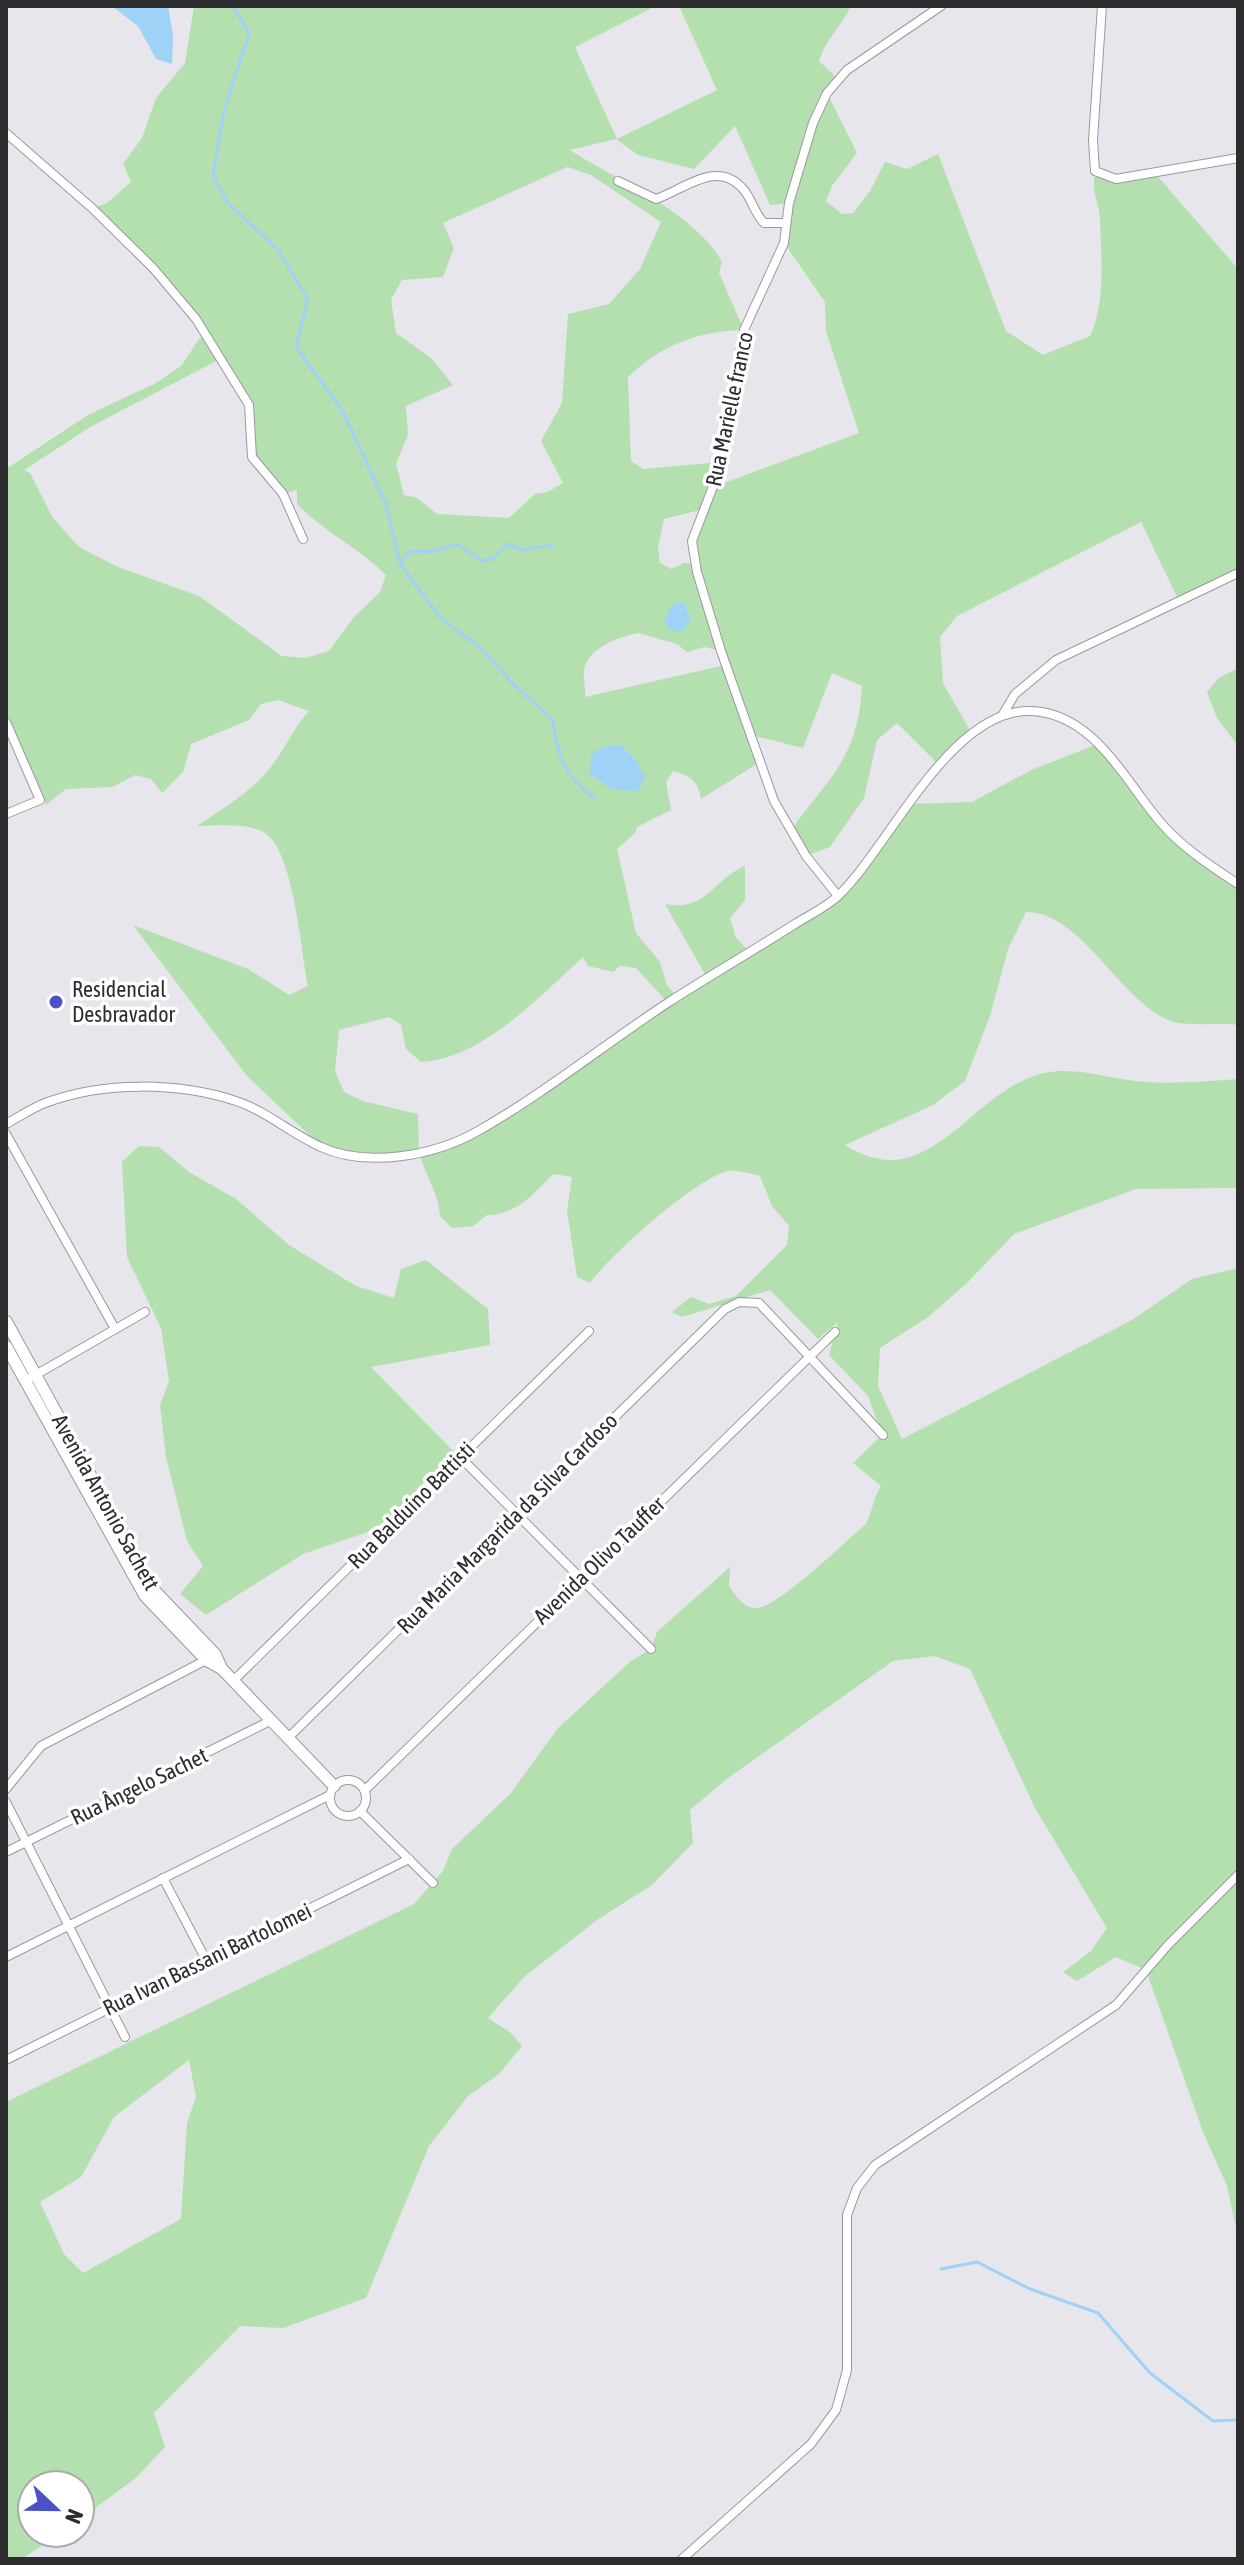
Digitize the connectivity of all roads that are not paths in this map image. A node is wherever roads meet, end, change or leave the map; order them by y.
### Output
1 (941, 6) edge
2 (1102, 6) edge
3 (6, 133) edge
4 (1238, 158) edge
5 (618, 181) dead end
6 (786, 223) junction
7 (303, 539) dead end
8 (1238, 573) edge
9 (1003, 714) junction
10 (6, 724) edge
11 (6, 814) edge
12 (1238, 884) edge
13 (838, 896) junction
14 (6, 1124) edge
15 (6, 1134) edge
16 (145, 1312) dead end
17 (6, 1321) edge
18 (114, 1327) junction
19 (589, 1331) dead end
20 (835, 1332) dead end
21 (12, 1349) edge
22 (810, 1355) junction
23 (30, 1378) junction
24 (883, 1435) dead end
25 (459, 1456) junction
26 (515, 1513) junction
27 (580, 1579) junction
28 (651, 1649) dead end
29 (211, 1657) junction
30 (233, 1681) junction
31 (272, 1720) junction
32 (289, 1737) junction
33 (6, 1789) edge
34 (332, 1790) junction
35 (365, 1790) junction
36 (6, 1802) edge
37 (360, 1811) junction
38 (26, 1842) junction
39 (6, 1852) edge
40 (409, 1859) junction
41 (1238, 1875) edge
42 (163, 1878) junction
43 (433, 1883) dead end
44 (69, 1925) junction
45 (6, 1957) edge
46 (206, 1960) junction
47 (110, 2008) junction
48 (125, 2037) dead end
49 (6, 2060) edge
50 (682, 2559) edge

1 - 6 street, Rua Marielle franco
2 - 4 street
3 - 7 street
5 - 6 street
6 - 13 street, Rua Marielle franco
8 - 9 street
9 - 12 street
9 - 13 street
10 - 11 street
13 - 14 street
15 - 18 street
16 - 18 street
17 - 21 street, Avenida Antonio Sachett
18 - 23 street
19 - 25 street, Rua Balduíno Battisti
20 - 22 street, Avenida Olivo Tauffer
21 - 23 street, Avenida Antonio Sachett
22 - 24 street
22 - 26 street, Rua Maria Margarida da Silva Cardoso
22 - 27 street, Avenida Olivo Tauffer
23 - 29 street, Avenida Antonio Sachett
25 - 26 street
25 - 30 street, Rua Balduíno Battisti
26 - 27 street
26 - 32 street, Rua Maria Margarida da Silva Cardoso
27 - 28 street
27 - 35 street, Avenida Olivo Tauffer
29 - 30 street, Avenida Antonio Sachett
29 - 33 street
30 - 31 street, Avenida Antonio Sachett
31 - 32 street, Avenida Antonio Sachett
31 - 38 street, Rua Ângelo Sachet
32 - 34 street, Avenida Antonio Sachett
34 - 35 street
34 - 37 street
34 - 42 street
35 - 37 street
36 - 38 street
37 - 40 street
38 - 39 street, Rua Ângelo Sachet
38 - 44 street
40 - 43 street
40 - 46 street, Rua Ivan Bassani Bartolomei
41 - 50 street
42 - 44 street
42 - 46 street
44 - 45 street
44 - 47 street
46 - 47 street, Rua Ivan Bassani Bartolomei
47 - 48 street
47 - 49 street, Rua Ivan Bassani Bartolomei

